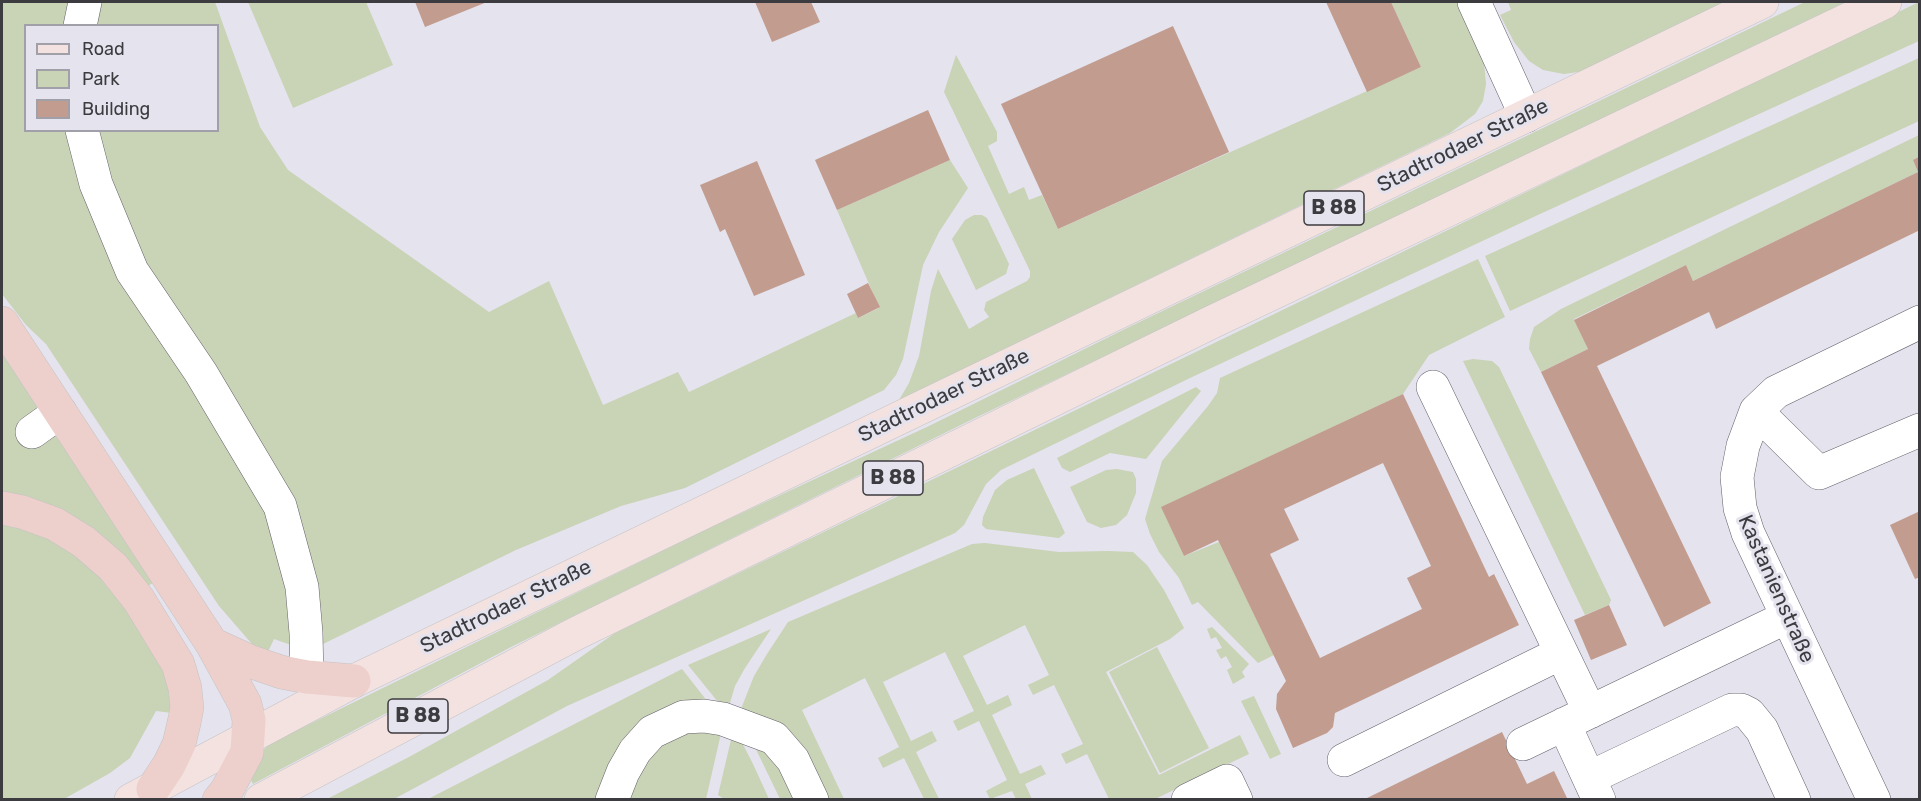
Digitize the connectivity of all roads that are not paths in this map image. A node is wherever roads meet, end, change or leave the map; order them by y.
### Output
1 (85, 2) edge
2 (1474, 2) edge
3 (1762, 2) edge
4 (1886, 2) edge
5 (80, 24) edge
6 (1526, 116) junction
7 (83, 132) edge
8 (1920, 322) edge
9 (2, 323) edge
10 (1433, 387) dead end
11 (1756, 411) junction
12 (60, 412) junction
13 (1920, 430) edge
14 (32, 432) dead end
15 (2, 508) edge
16 (1787, 617) junction
17 (213, 644) junction
18 (1561, 653) junction
19 (307, 677) junction
20 (354, 681) junction
21 (1577, 718) junction
22 (249, 736) junction
23 (1523, 744) dead end
24 (1344, 759) dead end
25 (1594, 789) edge
26 (1231, 790) edge
27 (142, 794) edge
28 (219, 800) edge
29 (261, 800) edge
30 (612, 800) edge
31 (812, 800) edge
32 (1188, 800) edge
33 (1794, 800) edge
34 (1874, 800) edge

1 - 5 street
2 - 6 street
3 - 6 main road, Stadtrodaer Straße / B 88
4 - 29 main road, B 88
6 - 20 main road, Stadtrodaer Straße / B 88
7 - 19 street
8 - 11 street, Kastanienstraße
9 - 12 highway
10 - 18 street
11 - 13 street
11 - 16 street, Kastanienstraße
12 - 14 street
12 - 17 highway
15 - 27 highway
16 - 21 street
16 - 34 street, Kastanienstraße
17 - 19 highway
17 - 22 highway
18 - 21 street
18 - 24 street
19 - 20 highway
20 - 22 main road, Stadtrodaer Straße
21 - 23 street
21 - 25 street
22 - 27 main road, Stadtrodaer Straße
22 - 28 highway
25 - 33 street
26 - 32 street
30 - 31 street

